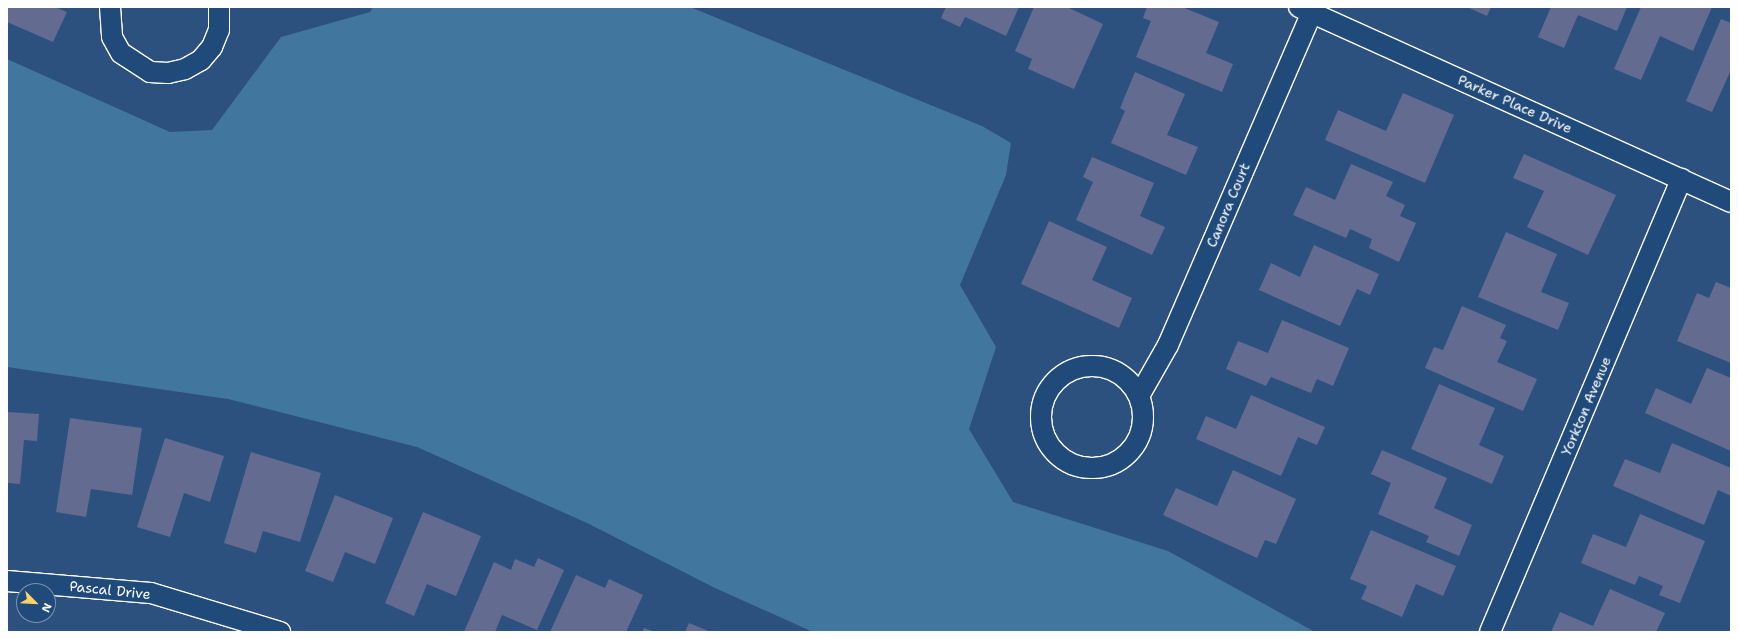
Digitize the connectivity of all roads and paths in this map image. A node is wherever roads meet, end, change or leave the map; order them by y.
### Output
1 (110, 7) edge
2 (219, 7) edge
3 (1306, 10) edge
4 (1681, 179) junction
5 (1731, 202) edge
6 (1139, 396) junction
7 (7, 581) edge
8 (245, 627) edge
9 (280, 632) edge
10 (1490, 632) edge

1 - 2 street
3 - 4 street, Parker Place Drive
3 - 6 street, Canora Court
4 - 5 street, Parker Place Drive
4 - 10 street, Yorkton Avenue
6 - 6 street
7 - 8 street, Pascal Drive
8 - 9 street, Pascal Drive

